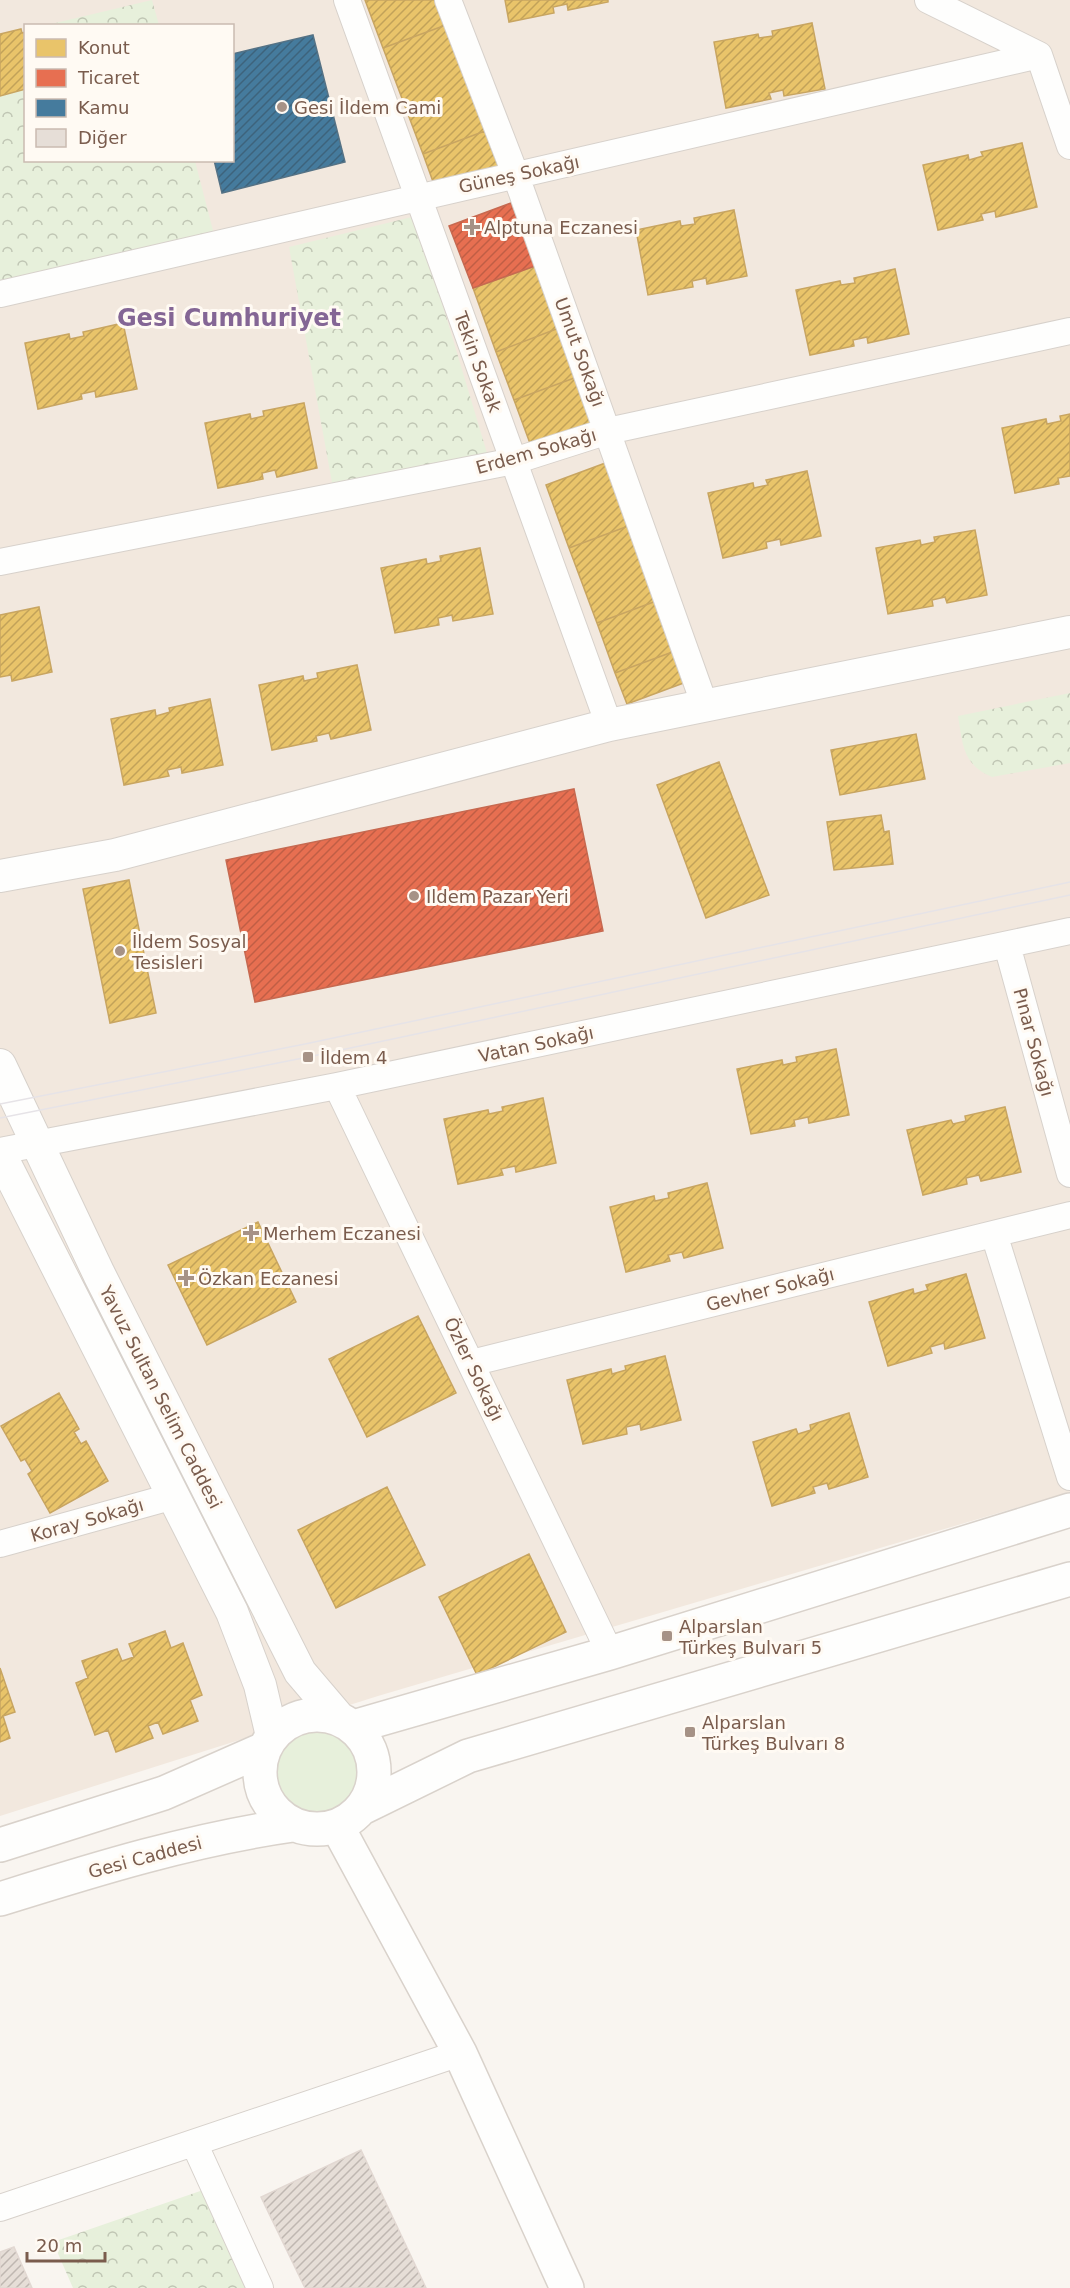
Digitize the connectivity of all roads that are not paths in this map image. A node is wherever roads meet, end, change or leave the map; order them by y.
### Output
1 (347, 0) edge
2 (448, 0) edge
3 (928, 0) edge
4 (1039, 55) junction
5 (1070, 146) edge
6 (516, 176) junction
7 (418, 196) junction
8 (0, 294) edge
9 (1070, 331) edge
10 (608, 431) junction
11 (514, 461) junction
12 (0, 562) edge
13 (1070, 632) edge
14 (705, 705) junction
15 (609, 725) junction
16 (0, 855) edge
17 (115, 855) junction
18 (0, 876) edge
19 (1070, 930) edge
20 (1007, 945) junction
21 (0, 1065) edge
22 (337, 1086) junction
23 (37, 1144) junction
24 (0, 1152) edge
25 (1070, 1174) edge
26 (1070, 1215) edge
27 (994, 1234) junction
28 (471, 1363) junction
29 (1070, 1477) edge
30 (174, 1496) junction
31 (1070, 1510) edge
32 (0, 1544) edge
33 (1070, 1579) edge
34 (610, 1653) junction
35 (346, 1723) junction
36 (268, 1742) junction
37 (349, 1817) junction
38 (293, 1824) junction
39 (0, 1845) edge
40 (0, 1899) edge
41 (460, 2053) junction
42 (194, 2143) junction
43 (0, 2208) edge
44 (260, 2288) edge
45 (567, 2288) edge

1 - 7 street, Tekin Sokak
2 - 6 street, Umut Sokağı
3 - 4 street
4 - 5 street
4 - 6 street, Güneş Sokağı
6 - 7 street, Güneş Sokağı
6 - 10 street, Umut Sokağı
7 - 8 street, Güneş Sokağı
7 - 11 street, Tekin Sokak
9 - 10 street, Erdem Sokağı
10 - 11 street, Erdem Sokağı
10 - 14 street, Umut Sokağı
11 - 12 street, Erdem Sokağı
11 - 15 street, Tekin Sokak
13 - 14 street
14 - 15 street
15 - 17 street
16 - 17 street
17 - 18 street
19 - 20 street, Vatan Sokağı
20 - 22 street, Vatan Sokağı
20 - 25 street, Pınar Sokağı
21 - 23 street, Yavuz Sultan Selim Caddesi
22 - 23 street, Vatan Sokağı
22 - 28 street, Özler Sokağı
23 - 24 street, Vatan Sokağı
23 - 35 street, Yavuz Sultan Selim Caddesi
24 - 30 street, Yavuz Sultan Selim Caddesi
26 - 27 street, Gevher Sokağı
27 - 28 street, Gevher Sokağı
27 - 29 street
28 - 34 street, Özler Sokağı
30 - 32 street, Koray Sokağı
30 - 36 street, Yavuz Sultan Selim Caddesi
31 - 34 main road
33 - 37 main road
34 - 35 main road
35 - 36 main road
35 - 37 main road
36 - 38 main road
36 - 39 main road
37 - 38 main road
37 - 41 main road
38 - 40 main road, Gesi Caddesi
41 - 42 street
41 - 45 main road
42 - 43 street
42 - 44 street

